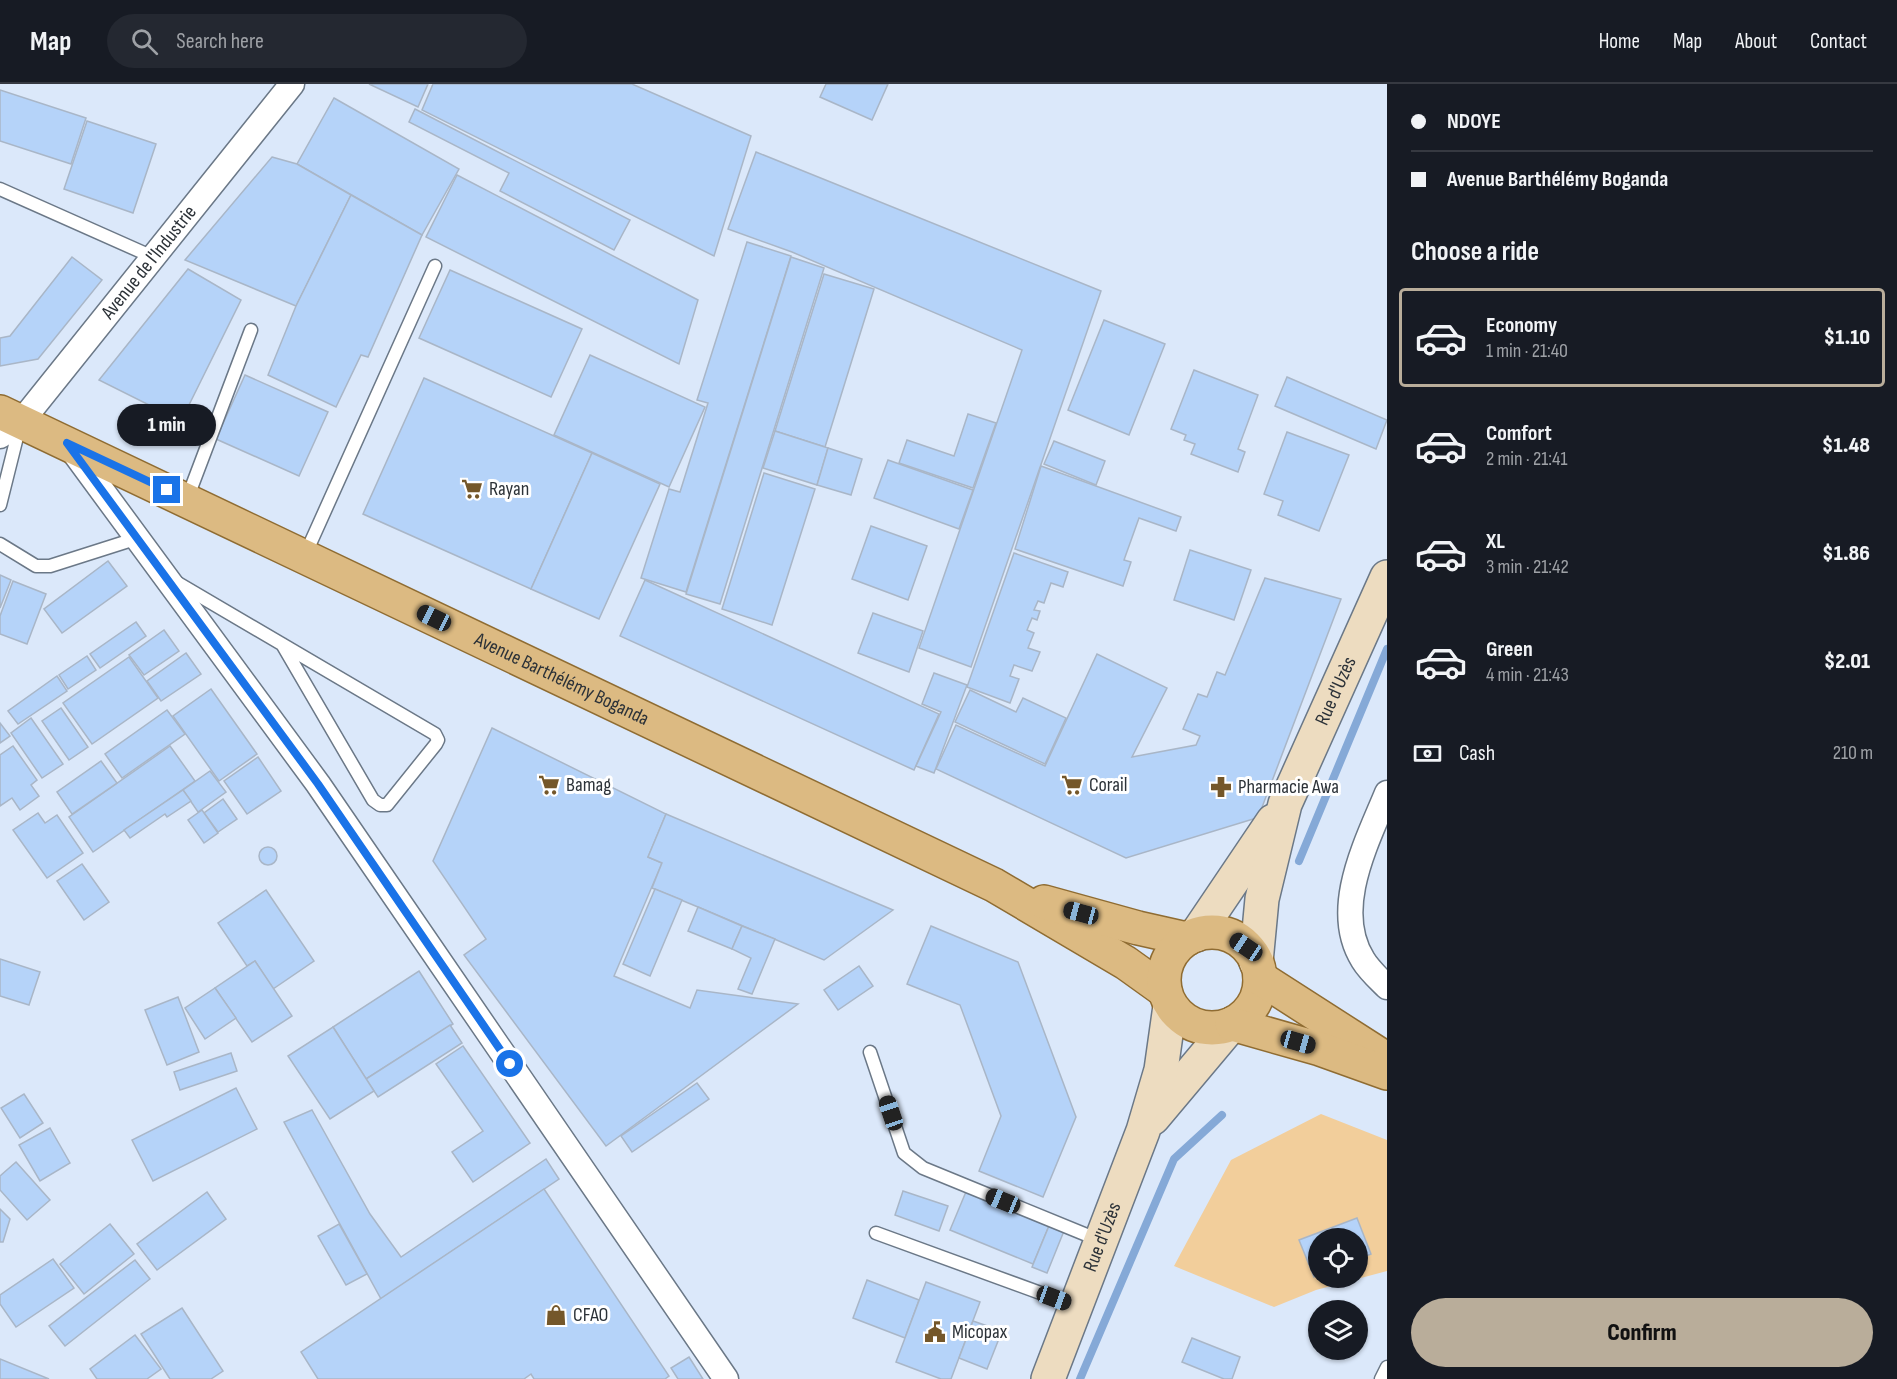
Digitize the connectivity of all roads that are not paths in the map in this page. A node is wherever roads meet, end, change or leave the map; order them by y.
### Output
1 (292, 84) edge
2 (0, 189) edge
3 (153, 257) junction
4 (435, 266) dead end
5 (251, 330) dead end
6 (7, 423) edge
7 (67, 443) junction
8 (187, 500) junction
9 (0, 505) edge
10 (138, 538) junction
11 (0, 544) edge
12 (304, 556) junction
13 (165, 576) junction
14 (1387, 577) edge
15 (282, 644) junction
16 (1385, 803) edge
17 (1285, 804) junction
18 (994, 885) junction
19 (1192, 937) junction
20 (1258, 970) junction
21 (1387, 987) edge
22 (1167, 998) junction
23 (1232, 1024) junction
24 (870, 1052) dead end
25 (1387, 1059) edge
26 (1387, 1073) edge
27 (1143, 1131) junction
28 (876, 1233) dead end
29 (1102, 1241) junction
30 (1077, 1306) junction
31 (1387, 1367) edge
32 (726, 1379) edge
33 (1048, 1379) edge
34 (1382, 1379) edge

1 - 3 street, Avenue de l'Industrie
2 - 3 lane
3 - 6 street, Avenue de l'Industrie
4 - 12 lane
5 - 8 lane
6 - 7 main road, Avenue Barthélémy Boganda
6 - 9 lane
7 - 8 main road, Avenue Barthélémy Boganda
7 - 10 street
8 - 12 main road, Avenue Barthélémy Boganda
10 - 11 lane
10 - 13 street
12 - 18 main road, Avenue Barthélémy Boganda
13 - 15 lane
13 - 32 street
14 - 17 street, Rue d'Uzès
15 - 15 lane
16 - 21 street
17 - 19 street, Rue d'Uzès
17 - 20 street, Rue d'Uzès
18 - 19 main road, Avenue Barthélémy Boganda
18 - 22 main road, Avenue Barthélémy Boganda
19 - 20 main road
19 - 22 main road
20 - 23 main road
20 - 25 main road
22 - 23 main road
22 - 27 street, Rue d'Uzès
23 - 26 main road
23 - 27 street, Rue d'Uzès
24 - 29 lane
27 - 29 street, Rue d'Uzès
28 - 30 lane
29 - 30 street, Rue d'Uzès
30 - 33 street, Rue d'Uzès
31 - 34 lane

